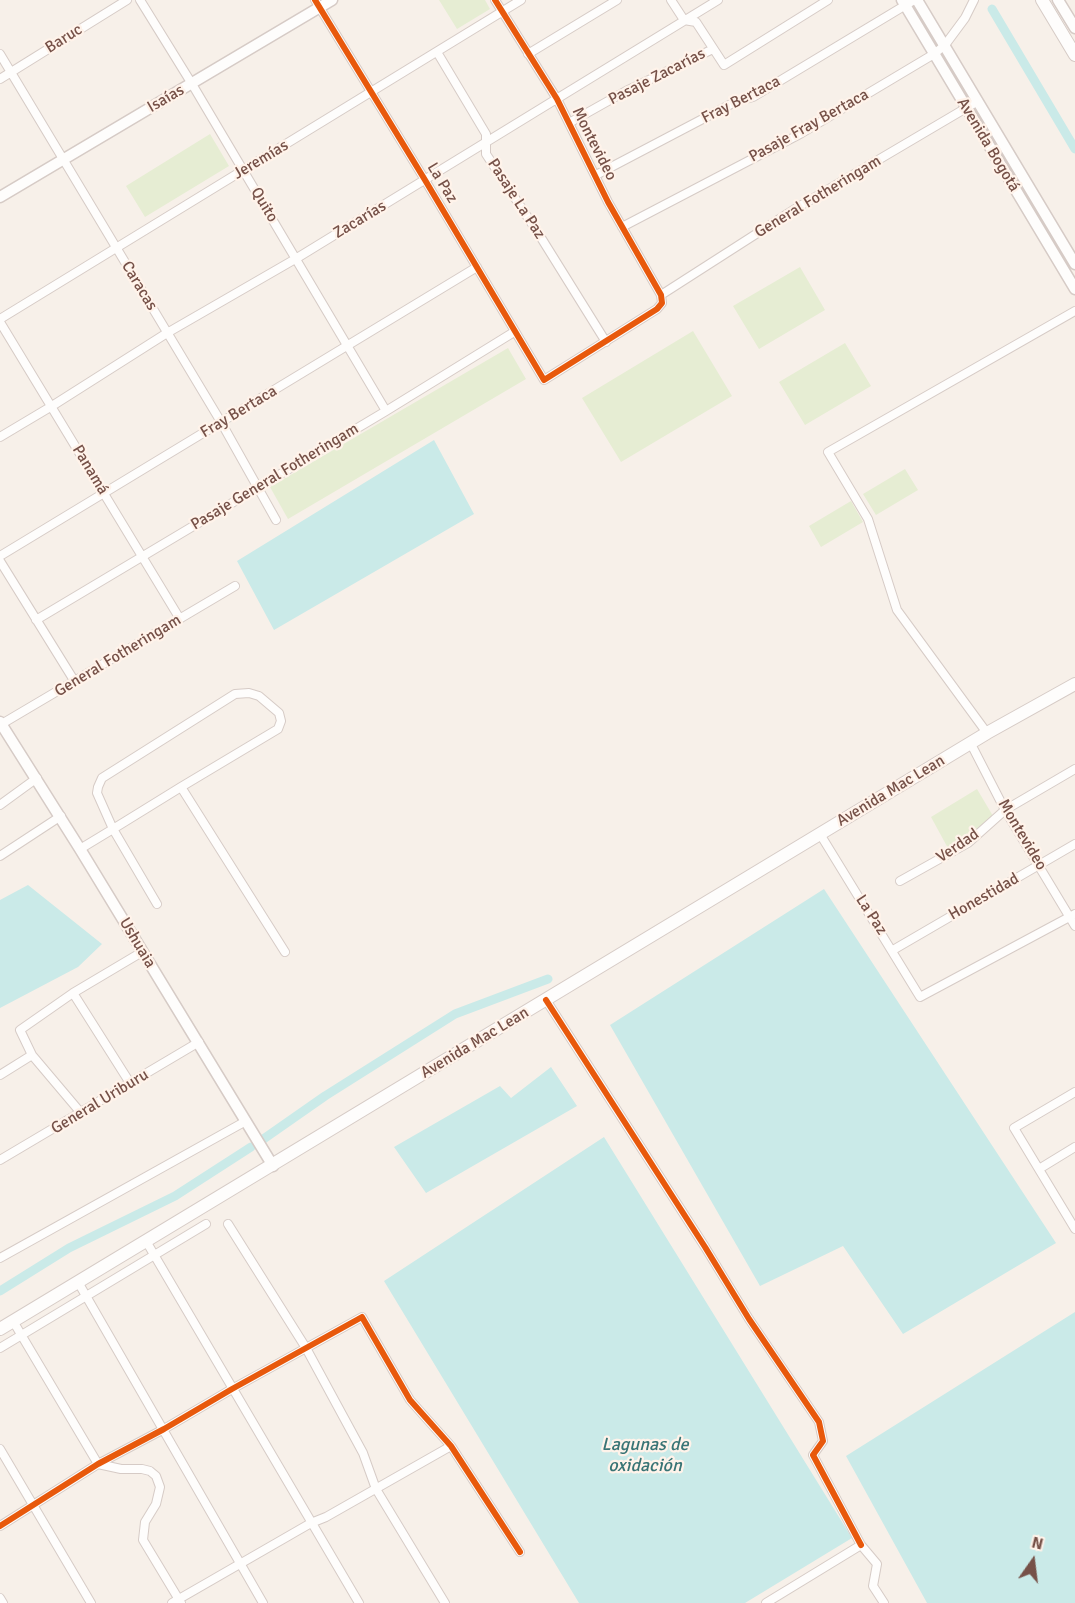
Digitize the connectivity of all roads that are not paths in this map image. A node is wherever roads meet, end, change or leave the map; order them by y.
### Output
1 (127, 0) edge
2 (140, 0) edge
3 (332, 0) edge
4 (495, 0) edge
5 (521, 0) edge
6 (617, 0) edge
7 (671, 0) edge
8 (718, 0) edge
9 (828, 0) edge
10 (974, 0) edge
11 (1042, 0) edge
12 (1058, 0) edge
13 (909, 2) edge
14 (317, 4) edge
15 (502, 12) junction
16 (684, 20) junction
17 (1075, 28) edge
18 (945, 45) junction
19 (713, 49) junction
20 (437, 52) junction
21 (0, 54) edge
22 (528, 54) junction
23 (934, 54) junction
24 (1075, 56) edge
25 (11, 72) junction
26 (0, 79) edge
27 (192, 84) junction
28 (370, 93) junction
29 (557, 99) junction
30 (978, 101) junction
31 (966, 108) junction
32 (569, 123) junction
33 (486, 141) junction
34 (63, 159) junction
35 (243, 171) junction
36 (596, 175) junction
37 (425, 180) junction
38 (0, 197) edge
39 (1043, 211) junction
40 (1031, 218) junction
41 (622, 227) junction
42 (1056, 233) junction
43 (1045, 240) junction
44 (115, 247) junction
45 (297, 258) junction
46 (1075, 264) edge
47 (477, 267) junction
48 (1075, 289) edge
49 (662, 299) junction
50 (1075, 311) edge
51 (0, 320) edge
52 (514, 332) junction
53 (167, 333) junction
54 (606, 342) junction
55 (348, 345) junction
56 (544, 380) joint
57 (52, 406) junction
58 (386, 411) junction
59 (221, 422) junction
60 (0, 437) edge
61 (257, 488) junction
62 (104, 494) junction
63 (276, 520) dead end
64 (0, 556) edge
65 (143, 556) junction
66 (0, 561) edge
67 (235, 586) dead end
68 (180, 619) junction
69 (36, 620) junction
70 (75, 682) junction
71 (1075, 684) edge
72 (0, 724) edge
73 (987, 733) junction
74 (971, 744) junction
75 (1075, 769) edge
76 (37, 778) junction
77 (181, 787) junction
78 (0, 805) edge
79 (1005, 810) junction
80 (61, 816) junction
81 (113, 829) junction
82 (820, 834) junction
83 (1075, 844) edge
84 (80, 849) junction
85 (0, 856) edge
86 (1040, 864) junction
87 (900, 881) dead end
88 (157, 904) dead end
89 (1072, 915) edge
90 (1075, 926) edge
91 (892, 950) junction
92 (142, 951) junction
93 (285, 952) dead end
94 (73, 993) junction
95 (546, 1000) junction
96 (199, 1042) junction
97 (32, 1055) junction
98 (0, 1075) edge
99 (130, 1083) junction
100 (1075, 1092) edge
101 (81, 1113) junction
102 (246, 1121) junction
103 (1075, 1147) edge
104 (0, 1160) edge
105 (273, 1166) junction
106 (1039, 1169) junction
107 (206, 1224) dead end
108 (228, 1224) dead end
109 (1075, 1228) edge
110 (146, 1241) junction
111 (154, 1255) junction
112 (0, 1258) edge
113 (78, 1282) junction
114 (87, 1296) junction
115 (13, 1321) junction
116 (0, 1329) edge
117 (21, 1335) junction
118 (0, 1348) edge
119 (306, 1348) junction
120 (232, 1389) junction
121 (164, 1429) junction
122 (452, 1446) junction
123 (0, 1449) edge
124 (99, 1464) junction
125 (376, 1489) junction
126 (33, 1505) junction
127 (311, 1523) junction
128 (0, 1526) edge
129 (861, 1545) junction
130 (520, 1552) dead end
131 (240, 1565) junction
132 (0, 1598) edge
133 (177, 1602) edge
134 (3, 1603) edge
135 (91, 1603) edge
136 (263, 1603) edge
137 (359, 1603) edge
138 (445, 1603) edge
139 (766, 1603) edge
140 (884, 1603) edge

1 - 25 street, Baruc
2 - 27 street, Quito
3 - 14 street, Isaías
4 - 15 street, Montevideo
5 - 15 street, Jeremías
6 - 22 street
7 - 16 street
8 - 16 street, Zacarías
9 - 19 street, Pasaje Zacarías
10 - 18 street, Pasaje Fray Bertaca
11 - 24 main road
12 - 17 street
13 - 18 street, Avenida Bogotá
13 - 23 street, Avenida Bogotá
13 - 36 street, Fray Bertaca
14 - 27 street, Isaías
14 - 28 street, La Paz
15 - 20 street, Jeremías
15 - 22 street, Montevideo
16 - 19 street
16 - 29 street, Zacarías
18 - 23 street, Pasaje Fray Bertaca
18 - 30 street, Avenida Bogotá
19 - 32 street, Pasaje Zacarías
20 - 28 street, Jeremías
20 - 33 street, Pasaje La Paz
21 - 25 street, Caracas
22 - 29 street, Montevideo
23 - 31 street, Avenida Bogotá
23 - 41 street, Pasaje Fray Bertaca
25 - 26 street, Baruc
25 - 34 street, Caracas
27 - 34 street, Isaías
27 - 35 street, Quito
28 - 35 street, Jeremías
28 - 37 street, La Paz
29 - 32 street, Montevideo
29 - 33 street, Zacarías
30 - 31 street, General Fotheringam
30 - 39 street, Avenida Bogotá
31 - 40 street, Avenida Bogotá
31 - 49 street, General Fotheringam
32 - 36 street, Montevideo
33 - 37 street, Zacarías
33 - 54 street, Pasaje La Paz
34 - 38 street, Isaías
34 - 44 street, Caracas
35 - 44 street, Jeremías
35 - 45 street, Quito
36 - 41 street, Montevideo
37 - 45 street, Zacarías
37 - 47 street, La Paz
39 - 40 street
39 - 42 street, Avenida Bogotá
40 - 43 street, Avenida Bogotá
41 - 49 street, Montevideo
42 - 43 street
42 - 46 street, Avenida Bogotá
43 - 48 street, Avenida Bogotá
44 - 51 street, Jeremías
44 - 53 street, Caracas
45 - 53 street, Zacarías
45 - 55 street, Quito
47 - 52 street, La Paz
47 - 55 street, Fray Bertaca
49 - 54 street, General Fotheringam
50 - 73 street
51 - 57 street, Panamá
52 - 56 street, La Paz
52 - 58 street, Pasaje General Fotheringam
53 - 57 street, Zacarías
53 - 59 street, Caracas
54 - 56 street, General Fotheringam
55 - 58 street, Quito
55 - 59 street, Fray Bertaca
57 - 60 street, Zacarías
57 - 62 street, Panamá
58 - 61 street, Pasaje General Fotheringam
59 - 61 street, Caracas
59 - 62 street, Fray Bertaca
61 - 63 street, Caracas
61 - 65 street, Pasaje General Fotheringam
62 - 64 street, Fray Bertaca
62 - 65 street, Panamá
65 - 68 street, Panamá
65 - 69 street, Pasaje General Fotheringam
66 - 69 street
67 - 68 street, General Fotheringam
68 - 70 street, General Fotheringam
69 - 70 street
70 - 72 street, General Fotheringam
71 - 73 main road, Avenida Mac Lean
72 - 76 street, Ushuaia
73 - 74 main road, Avenida Mac Lean
74 - 79 street, Montevideo
74 - 82 main road, Avenida Mac Lean
75 - 79 street, Verdad
76 - 78 street
76 - 80 street, Ushuaia
77 - 81 street
77 - 81 street
77 - 93 street
79 - 86 street, Montevideo
79 - 87 street, Verdad
80 - 84 street, Ushuaia
80 - 85 street
81 - 84 street
81 - 88 street
82 - 91 street, La Paz
82 - 95 main road, Avenida Mac Lean
83 - 86 street, Honestidad
84 - 92 street, Ushuaia
86 - 89 street, Montevideo
86 - 91 street, Honestidad
89 - 90 street, Montevideo
89 - 91 street, La Paz
92 - 94 street
92 - 96 street, Ushuaia
94 - 97 street
94 - 99 street
95 - 105 main road, Avenida Mac Lean
95 - 129 street
96 - 99 street, General Uriburu
96 - 102 street, Ushuaia
97 - 98 street
97 - 101 street
99 - 101 street, General Uriburu
100 - 106 street
101 - 104 street, General Uriburu
102 - 105 street, Ushuaia
102 - 112 street
103 - 106 street
105 - 110 main road, Avenida Mac Lean
106 - 109 street
107 - 111 street
108 - 119 street
110 - 111 street
110 - 113 main road, Avenida Mac Lean
111 - 114 street
111 - 120 street
113 - 114 street
113 - 115 main road, Avenida Mac Lean
114 - 117 street
114 - 121 street
115 - 116 main road, Avenida Mac Lean
115 - 117 street
117 - 118 street
117 - 124 street
119 - 120 street
119 - 122 street
119 - 125 street
120 - 121 street
120 - 127 street
121 - 124 street
121 - 131 street
122 - 125 street
122 - 130 street
123 - 126 street
124 - 126 street
124 - 133 street
125 - 127 street
125 - 138 street
126 - 128 street
126 - 135 street
127 - 131 street
127 - 137 street
129 - 139 street
129 - 140 street
131 - 133 street
131 - 136 street
132 - 134 street

